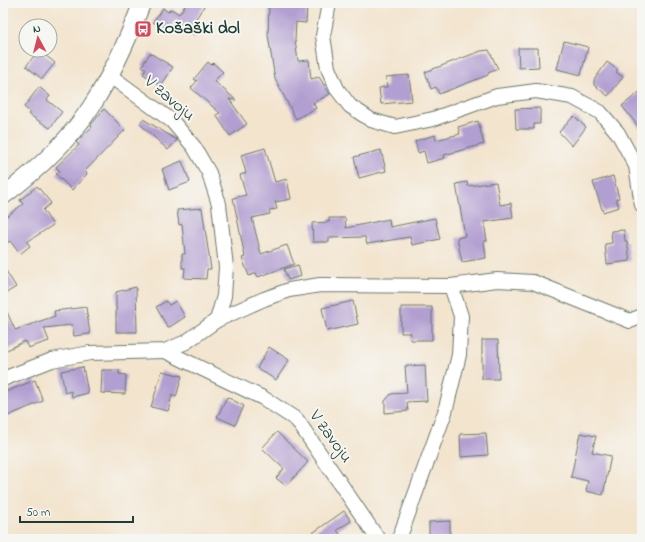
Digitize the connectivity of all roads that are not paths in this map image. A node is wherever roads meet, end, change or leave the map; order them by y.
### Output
1 (142, 3) edge
2 (329, 3) edge
3 (109, 75) junction
4 (3, 196) edge
5 (642, 205) edge
6 (451, 286) junction
7 (642, 316) edge
8 (216, 320) junction
9 (165, 351) junction
10 (3, 379) edge
11 (378, 539) edge
12 (399, 539) edge

1 - 3 street
2 - 5 street
3 - 4 street
3 - 8 street, V zavoju
6 - 7 street, V zavoju
6 - 8 street, V zavoju
6 - 12 street
8 - 9 street, V zavoju
9 - 10 street, V zavoju
9 - 11 street, V zavoju

